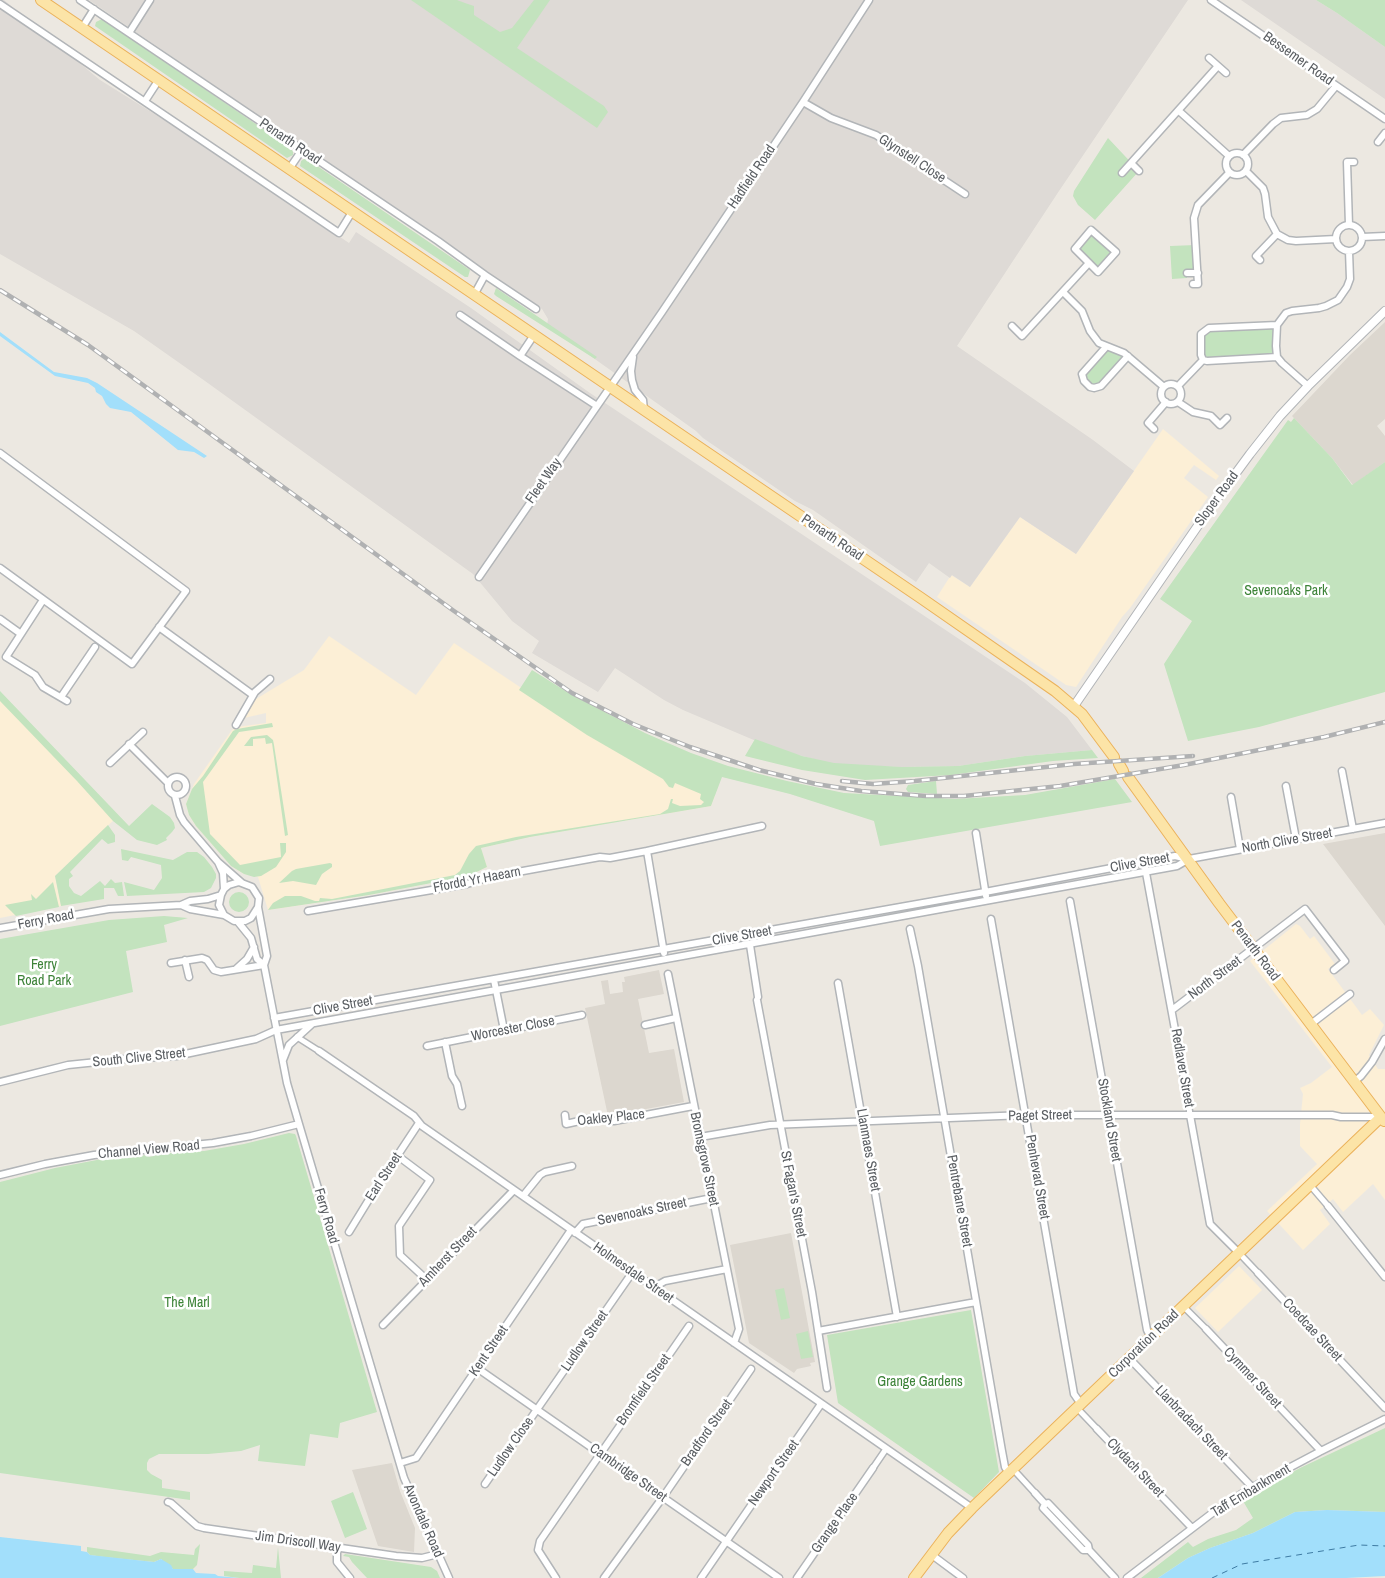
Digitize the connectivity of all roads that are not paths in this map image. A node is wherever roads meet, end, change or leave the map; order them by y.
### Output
1 (41, 0) edge
2 (80, 0) edge
3 (150, 0) edge
4 (869, 0) edge
5 (1211, 0) edge
6 (0, 4) edge
7 (94, 9) junction
8 (82, 28) junction
9 (129, 33) junction
10 (1209, 58) dead end
11 (1218, 66) junction
12 (1226, 73) dead end
13 (158, 80) junction
14 (1336, 86) junction
15 (145, 101) junction
16 (804, 102) junction
17 (1179, 111) junction
18 (1385, 119) edge
19 (1385, 133) edge
20 (1378, 142) dead end
21 (302, 150) junction
22 (1243, 155) junction
23 (1229, 156) junction
24 (1354, 162) dead end
25 (1131, 164) junction
26 (289, 169) junction
27 (1139, 171) dead end
28 (1246, 171) junction
29 (1122, 173) dead end
30 (1229, 173) junction
31 (965, 194) dead end
32 (352, 212) junction
33 (1349, 224) junction
34 (1277, 234) junction
35 (1385, 236) edge
36 (1362, 237) junction
37 (1336, 239) junction
38 (1350, 251) junction
39 (1260, 260) dead end
40 (1089, 263) junction
41 (1187, 273) dead end
42 (1198, 273) junction
43 (485, 275) junction
44 (1193, 284) dead end
45 (1062, 292) junction
46 (474, 295) junction
47 (536, 309) dead end
48 (1385, 311) edge
49 (460, 315) dead end
50 (1277, 325) junction
51 (1012, 326) dead end
52 (534, 335) junction
53 (1106, 347) junction
54 (634, 353) junction
55 (520, 356) junction
56 (1128, 356) junction
57 (1277, 356) junction
58 (1203, 360) junction
59 (1164, 386) junction
60 (1178, 386) junction
61 (1308, 386) junction
62 (610, 387) junction
63 (1166, 402) junction
64 (1178, 402) junction
65 (597, 406) junction
66 (644, 410) junction
67 (1227, 418) dead end
68 (1154, 429) dead end
69 (0, 453) edge
70 (0, 568) edge
71 (479, 577) dead end
72 (43, 600) junction
73 (0, 619) edge
74 (159, 627) junction
75 (21, 634) junction
76 (95, 647) dead end
77 (270, 679) dead end
78 (253, 695) junction
79 (1074, 706) junction
80 (236, 725) dead end
81 (143, 732) dead end
82 (130, 744) junction
83 (110, 763) dead end
84 (1342, 771) dead end
85 (168, 783) junction
86 (1286, 786) dead end
87 (175, 796) junction
88 (1231, 797) dead end
89 (1385, 823) edge
90 (762, 826) dead end
91 (1353, 829) junction
92 (976, 834) dead end
93 (1296, 838) junction
94 (1240, 849) junction
95 (647, 851) junction
96 (1189, 859) junction
97 (218, 862) junction
98 (1144, 862) junction
99 (1146, 872) junction
100 (1065, 877) junction
101 (242, 882) junction
102 (1067, 886) junction
103 (222, 892) junction
104 (985, 892) junction
105 (987, 901) junction
106 (1070, 901) dead end
107 (181, 905) junction
108 (258, 907) junction
109 (308, 911) dead end
110 (224, 915) junction
111 (991, 920) dead end
112 (238, 922) junction
113 (0, 928) edge
114 (910, 929) dead end
115 (750, 945) junction
116 (254, 947) junction
117 (1254, 948) junction
118 (664, 950) junction
119 (665, 959) junction
120 (185, 960) junction
121 (171, 963) dead end
122 (264, 965) junction
123 (236, 969) junction
124 (1334, 970) dead end
125 (668, 974) dead end
126 (189, 977) dead end
127 (494, 980) junction
128 (838, 983) dead end
129 (496, 990) junction
130 (1350, 994) dead end
131 (1172, 1010) junction
132 (582, 1015) dead end
133 (274, 1018) junction
134 (676, 1018) junction
135 (313, 1024) junction
136 (1312, 1024) junction
137 (645, 1025) dead end
138 (276, 1030) junction
139 (504, 1030) junction
140 (297, 1037) junction
141 (1385, 1039) edge
142 (445, 1042) junction
143 (427, 1046) dead end
144 (319, 1051) joint
145 (283, 1061) junction
146 (1354, 1080) junction
147 (0, 1082) edge
148 (1188, 1100) joint
149 (462, 1106) dead end
150 (693, 1106) junction
151 (1190, 1114) junction
152 (565, 1115) dead end
153 (1026, 1115) junction
154 (1108, 1116) junction
155 (1384, 1119) edge
156 (944, 1120) junction
157 (420, 1123) junction
158 (863, 1123) junction
159 (299, 1124) junction
160 (780, 1124) junction
161 (700, 1137) junction
162 (398, 1156) junction
163 (572, 1166) dead end
164 (0, 1175) edge
165 (1310, 1185) junction
166 (514, 1190) junction
167 (523, 1196) junction
168 (712, 1198) junction
169 (1328, 1206) joint
170 (573, 1231) junction
171 (349, 1232) dead end
172 (1239, 1253) junction
173 (727, 1269) junction
174 (632, 1272) junction
175 (1258, 1273) joint
176 (1385, 1277) edge
177 (426, 1279) junction
178 (655, 1288) junction
179 (976, 1302) junction
180 (1183, 1306) junction
181 (897, 1317) junction
182 (383, 1325) dead end
183 (689, 1326) dead end
184 (1206, 1329) joint
185 (818, 1331) junction
186 (1151, 1338) junction
187 (734, 1343) junction
188 (1130, 1358) junction
189 (477, 1368) junction
190 (751, 1369) dead end
191 (827, 1388) dead end
192 (821, 1404) junction
193 (1079, 1406) junction
194 (1385, 1408) edge
195 (537, 1410) junction
196 (1385, 1419) edge
197 (1097, 1429) joint
198 (886, 1449) junction
199 (1320, 1451) junction
200 (600, 1454) junction
201 (400, 1464) junction
202 (873, 1468) joint
203 (1011, 1471) junction
204 (486, 1484) dead end
205 (1252, 1487) junction
206 (1035, 1493) joint
207 (663, 1497) junction
208 (168, 1502) dead end
209 (972, 1508) junction
210 (1192, 1528) junction
211 (726, 1542) junction
212 (337, 1548) junction
213 (438, 1554) junction
214 (932, 1555) junction
215 (350, 1578) edge
216 (449, 1578) edge
217 (556, 1578) edge
218 (604, 1578) edge
219 (701, 1578) edge
220 (779, 1578) edge
221 (797, 1578) edge
222 (914, 1578) edge
223 (963, 1578) edge
224 (1115, 1578) edge
225 (1127, 1578) edge

1 - 8 main road, Penarth Road
2 - 7 street, Penarth Road
3 - 9 street
4 - 16 street, Hadfield Road
5 - 14 street, Bessemer Road
6 - 15 street
7 - 8 street
7 - 9 street, Penarth Road
8 - 13 main road, Penarth Road
9 - 21 street, Penarth Road
10 - 11 street
11 - 12 street
11 - 17 street
13 - 15 street
13 - 26 main road, Penarth Road
14 - 18 street, Bessemer Road
14 - 22 street
15 - 32 street
16 - 31 street, Glynstell Close
16 - 54 street, Hadfield Road
17 - 23 street
17 - 25 street
19 - 20 street
21 - 26 street
21 - 43 street, Penarth Road
22 - 23 street
22 - 28 street
23 - 30 street
24 - 33 street
25 - 27 street
25 - 29 street
26 - 32 main road, Penarth Road
28 - 30 street
28 - 34 street
30 - 42 street
32 - 46 main road, Penarth Road
33 - 36 street
33 - 37 street
34 - 37 street
34 - 39 street
35 - 36 street
36 - 38 street
37 - 38 street
38 - 50 street
40 - 40 street
40 - 45 street
41 - 42 street
42 - 44 street
43 - 46 street
43 - 47 street, Penarth Road
45 - 51 street
45 - 53 street
46 - 52 main road, Penarth Road
48 - 61 street, Sloper Road
49 - 55 street
50 - 57 street
50 - 58 street
52 - 55 street
52 - 62 main road, Penarth Road
53 - 56 street
53 - 56 street
54 - 62 street, Hadfield Road
54 - 66 street, Hadfield Road
55 - 65 street
56 - 59 street
57 - 58 street
57 - 61 street
58 - 60 street
59 - 60 street
59 - 63 street
60 - 64 street
61 - 79 street, Sloper Road
62 - 65 street, Fleet Way
62 - 66 main road, Penarth Road
63 - 64 street
63 - 68 street
64 - 67 street
65 - 71 street, Fleet Way
66 - 79 main road, Penarth Road
69 - 74 street
70 - 72 street
72 - 74 street
72 - 75 street
73 - 75 street
74 - 78 street
75 - 76 street
77 - 78 street
78 - 80 street
79 - 96 main road, Penarth Road
81 - 82 street
82 - 83 street
82 - 85 street
84 - 91 street
85 - 87 street
85 - 87 street
86 - 93 street
87 - 97 street
88 - 94 street
89 - 91 street, North Clive Street
90 - 95 street, Ffordd Yr Haearn
91 - 93 street, North Clive Street
92 - 104 street
93 - 94 street, North Clive Street
94 - 96 street, North Clive Street
95 - 109 street, Ffordd Yr Haearn
95 - 118 street
96 - 98 street, Clive Street
96 - 99 street, Clive Street
96 - 117 main road, Penarth Road
97 - 101 street
97 - 103 street
98 - 99 street, Redlaver Street
98 - 100 street, Clive Street
99 - 102 street, Clive Street
99 - 131 street, Redlaver Street
100 - 102 street
100 - 104 street, Clive Street
101 - 103 street, Ferry Road
101 - 108 street, Ferry Road
102 - 105 street, Clive Street
103 - 107 street, Ferry Road
103 - 110 street
104 - 105 street
104 - 118 street, Clive Street
105 - 115 street, Clive Street
106 - 154 street, Stockland Street
107 - 110 street, Ferry Road
107 - 113 street, Ferry Road
108 - 112 street
108 - 122 street, Ferry Road
110 - 112 street, Ferry Road
111 - 153 street, Penhevad Street
112 - 116 street, Ferry Road
114 - 156 street, Pentrebane Street
115 - 119 street, Clive Street
115 - 160 street, St Fagan's Street
116 - 122 street, Ferry Road
116 - 123 street
117 - 124 street, North Street
117 - 131 street, North Street
117 - 136 main road, Penarth Road
118 - 119 street
118 - 127 street, Clive Street
119 - 129 street, Clive Street
120 - 121 street
120 - 123 street
120 - 126 street
122 - 123 street
122 - 133 street, Ferry Road
125 - 134 street, Bromsgrove Street
127 - 129 street
127 - 133 street, Clive Street
128 - 158 street, Llanmaes Street
129 - 135 street, Clive Street
129 - 139 street
130 - 136 street
131 - 148 street, Redlaver Street
132 - 139 street, Worcester Close
133 - 138 street, Ferry Road
134 - 137 street
134 - 150 street, Bromsgrove Street
135 - 138 street, Clive Street
135 - 140 street, Clive Street
136 - 146 main road, Penarth Road
138 - 145 street, Ferry Road
138 - 147 street, South Clive Street
139 - 142 street, Worcester Close
140 - 144 street, Holmesdale Street
140 - 145 street, Clive Street
141 - 146 street
142 - 143 street, Worcester Close
142 - 149 street
144 - 157 street, Holmesdale Street
145 - 159 street, Ferry Road
146 - 155 main road, Penarth Road
148 - 151 street, Redlaver Street
150 - 152 street, Oakley Place
150 - 161 street, Bromsgrove Street
151 - 154 street, Paget Street
151 - 155 street, Paget Street
151 - 172 street, Redlaver Street
153 - 154 street, Paget Street
153 - 156 street, Paget Street
153 - 193 street, Penhevad Street
154 - 186 street, Stockland Street
155 - 165 main road, Corporation Road
156 - 158 street, Paget Street
156 - 179 street, Pentrebane Street
157 - 162 street, Earl Street
157 - 166 street, Holmesdale Street
158 - 160 street, Paget Street
158 - 181 street, Llanmaes Street
159 - 164 street, Channel View Road
159 - 201 street, Ferry Road
160 - 161 street, Paget Street
160 - 185 street, St Fagan's Street
161 - 168 street, Bromsgrove Street
162 - 171 street, Earl Street
162 - 177 street
163 - 167 street
165 - 169 street
165 - 172 main road, Corporation Road
166 - 167 street, Holmesdale Street
166 - 177 street, Amherst Street
167 - 170 street, Holmesdale Street
168 - 170 street, Sevenoaks Street
168 - 173 street, Bromsgrove Street
169 - 176 street
170 - 174 street, Holmesdale Street
170 - 189 street, Kent Street
172 - 175 street, Coedcae Street
172 - 180 main road, Corporation Road
173 - 178 street
173 - 187 street, Bromsgrove Street
174 - 178 street, Holmesdale Street
174 - 195 street, Ludlow Street
175 - 194 street, Coedcae Street
177 - 182 street, Amherst Street
178 - 187 street, Holmesdale Street
179 - 181 street
179 - 203 street, Pentrebane Street
180 - 184 street, Cymmer Street
180 - 186 main road, Corporation Road
181 - 185 street
183 - 200 street, Bromfield Street
184 - 199 street, Cymmer Street
185 - 191 street, St Fagan's Street
186 - 188 main road, Corporation Road
187 - 192 street, Holmesdale Street
188 - 193 main road, Corporation Road
188 - 205 street, Llanbradach Street
189 - 195 street, Cambridge Street
189 - 201 street, Kent Street
190 - 207 street, Bradford Street
192 - 198 street, Holmesdale Street
192 - 211 street, Newport Street
193 - 197 street, Clydach Street
193 - 203 main road, Corporation Road
195 - 200 street, Cambridge Street
195 - 204 street, Ludlow Close
196 - 199 street, Taff Embankment
197 - 210 street, Clydach Street
198 - 202 street
198 - 209 street, Holmesdale Street
199 - 205 street, Taff Embankment
200 - 207 street, Cambridge Street
200 - 217 street, Bromfield Street
201 - 213 street, Avondale Road
202 - 221 street, Grange Place
203 - 206 street
203 - 209 main road, Corporation Road
205 - 210 street, Taff Embankment
206 - 224 street
207 - 211 street, Cambridge Street
207 - 218 street, Bradford Street
208 - 212 street, Jim Driscoll Way
209 - 214 main road, Corporation Road
210 - 225 street, Taff Embankment
211 - 219 street, Newport Street
211 - 220 street, Cambridge Street
212 - 213 street, Jim Driscoll Way
212 - 215 street
213 - 216 street, Avondale Road
214 - 222 main road, Corporation Road
214 - 223 street

